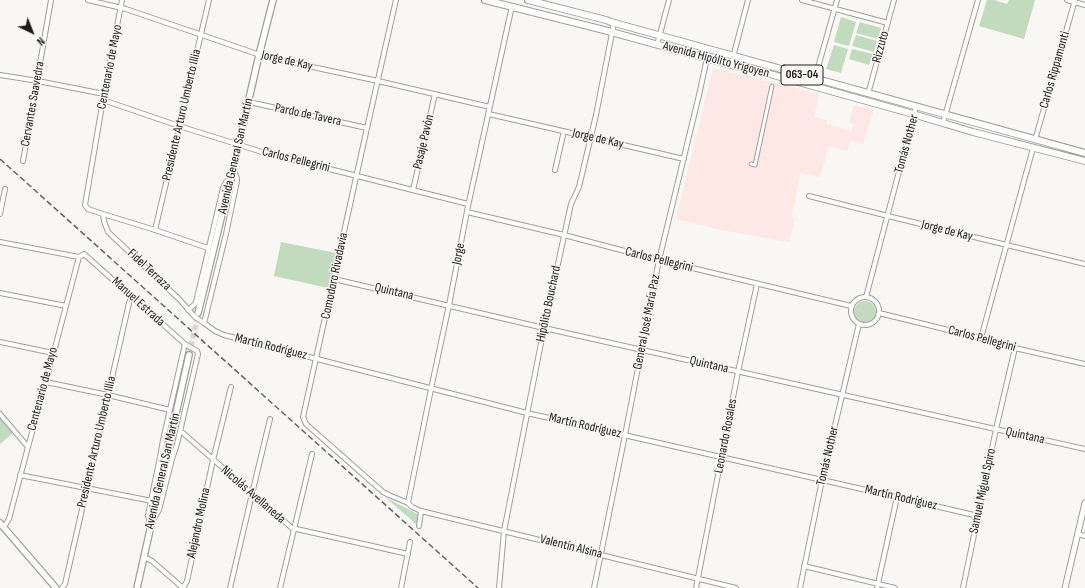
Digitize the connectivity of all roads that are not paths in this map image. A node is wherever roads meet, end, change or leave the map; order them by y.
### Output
1 (51, 0) edge
2 (88, 0) edge
3 (122, 0) edge
4 (209, 0) edge
5 (273, 0) edge
6 (396, 0) edge
7 (490, 0) edge
8 (528, 0) edge
9 (669, 0) edge
10 (748, 0) edge
11 (802, 0) edge
12 (837, 0) edge
13 (894, 0) edge
14 (978, 0) edge
15 (1067, 0) edge
16 (1074, 1) edge
17 (1085, 5) edge
18 (512, 6) junction
19 (121, 8) junction
20 (834, 9) junction
21 (614, 23) junction
22 (888, 23) junction
23 (613, 32) junction
24 (201, 35) junction
25 (660, 36) junction
26 (657, 45) junction
27 (259, 55) junction
28 (733, 56) junction
29 (707, 58) junction
30 (731, 65) junction
31 (0, 75) edge
32 (815, 78) junction
33 (38, 81) junction
34 (378, 81) junction
35 (772, 86) dead end
36 (104, 94) junction
37 (435, 94) junction
38 (868, 94) junction
39 (103, 100) junction
40 (249, 102) junction
41 (490, 107) junction
42 (916, 107) junction
43 (489, 114) junction
44 (914, 115) junction
45 (945, 115) junction
46 (943, 123) junction
47 (179, 126) junction
48 (367, 128) junction
49 (564, 131) junction
50 (590, 137) junction
51 (1035, 140) junction
52 (239, 145) junction
53 (1033, 148) junction
54 (1085, 153) edge
55 (684, 159) junction
56 (23, 161) dead end
57 (1085, 161) edge
58 (751, 164) dead end
59 (234, 169) junction
60 (556, 170) dead end
61 (357, 176) junction
62 (232, 177) junction
63 (5, 189) dead end
64 (413, 190) junction
65 (809, 196) dead end
66 (468, 204) junction
67 (467, 212) junction
68 (0, 214) edge
69 (103, 216) junction
70 (888, 216) junction
71 (155, 230) junction
72 (564, 235) junction
73 (0, 242) edge
74 (1006, 245) junction
75 (208, 248) junction
76 (79, 257) junction
77 (659, 260) junction
78 (1085, 264) edge
79 (334, 278) junction
80 (757, 284) junction
81 (0, 293) edge
82 (132, 296) junction
83 (866, 297) junction
84 (449, 305) junction
85 (66, 306) junction
86 (851, 306) junction
87 (188, 310) junction
88 (198, 313) tunnel mouth
89 (879, 313) junction
90 (198, 320) joint
91 (204, 323) junction
92 (859, 324) junction
93 (544, 328) junction
94 (981, 338) junction
95 (0, 342) edge
96 (185, 344) junction
97 (1015, 348) junction
98 (642, 350) junction
99 (53, 354) junction
100 (189, 355) tunnel mouth
101 (316, 359) junction
102 (1085, 364) edge
103 (738, 372) junction
104 (46, 382) junction
105 (231, 387) dead end
106 (431, 389) junction
107 (108, 395) junction
108 (842, 395) junction
109 (170, 410) junction
110 (528, 413) junction
111 (0, 414) edge
112 (270, 418) dead end
113 (996, 429) junction
114 (180, 431) junction
115 (625, 435) junction
116 (28, 446) junction
117 (1085, 449) edge
118 (312, 454) dead end
119 (721, 457) junction
120 (213, 460) junction
121 (20, 475) junction
122 (822, 480) junction
123 (87, 488) junction
124 (252, 494) junction
125 (897, 496) junction
126 (154, 502) junction
127 (408, 503) junction
128 (1085, 503) edge
129 (421, 511) junction
130 (978, 516) junction
131 (2, 525) edge
132 (151, 525) junction
133 (419, 526) dead end
134 (294, 528) junction
135 (504, 531) junction
136 (1078, 534) junction
137 (1085, 536) edge
138 (410, 542) dead end
139 (408, 554) junction
140 (600, 554) junction
141 (144, 557) junction
142 (804, 566) junction
143 (698, 578) junction
144 (877, 586) edge
145 (56, 588) edge
146 (62, 588) edge
147 (136, 588) edge
148 (183, 588) edge
149 (230, 588) edge
150 (280, 588) edge
151 (401, 588) edge
152 (499, 588) edge
153 (594, 588) edge
154 (696, 588) edge
155 (736, 588) edge
156 (800, 588) edge
157 (895, 588) edge
158 (963, 588) edge
159 (1065, 588) edge

1 - 33 street, Cervantes Saavedra
2 - 19 street, Jorge de Kay
3 - 19 street, Centenario de Mayo
4 - 24 street, Presidente Arturo Umberto Illia
5 - 27 main road, Avenida General San Martín
6 - 34 street, Comodoro Rivadavia
7 - 18 main road, Avenida Hipólito Yrigoyen / 063-04
8 - 21 main road, Avenida Hipólito Yrigoyen / 063-04
9 - 25 street
10 - 28 street
11 - 20 street
12 - 20 street
13 - 22 street, Rizzuto
14 - 45 street
15 - 16 street
16 - 17 street
16 - 51 street, Carlos Rippamonti
18 - 23 main road, Avenida Hipólito Yrigoyen / 063-04
18 - 41 street, Jorge
19 - 24 street, Jorge de Kay
19 - 36 street, Centenario de Mayo
20 - 22 street
20 - 32 street
21 - 23 street, Hipólito Bouchard
21 - 25 main road, Avenida Hipólito Yrigoyen / 063-04
22 - 38 street, Rizzuto
23 - 26 main road, Avenida Hipólito Yrigoyen / 063-04
23 - 50 street, Hipólito Bouchard
24 - 27 street, Jorge de Kay
24 - 47 street, Presidente Arturo Umberto Illia
25 - 26 street
25 - 28 main road, Avenida Hipólito Yrigoyen / 063-04
26 - 29 main road, Avenida Hipólito Yrigoyen / 063-04
27 - 34 street, Jorge de Kay
27 - 40 main road, Avenida General San Martín
28 - 30 street
28 - 32 main road, Avenida Hipólito Yrigoyen / 063-04
29 - 30 main road, Avenida Hipólito Yrigoyen / 063-04
29 - 55 street, General José María Paz
30 - 44 main road, Avenida Hipólito Yrigoyen / 063-04
31 - 33 street
32 - 38 main road, Avenida Hipólito Yrigoyen / 063-04
33 - 36 street
33 - 56 street, Cervantes Saavedra
34 - 37 street, Jorge de Kay
34 - 48 street, Comodoro Rivadavia
35 - 58 street
36 - 39 street, Centenario de Mayo
37 - 41 street, Jorge de Kay
37 - 64 street, Pasaje Pavón
38 - 42 main road, Avenida Hipólito Yrigoyen / 063-04
39 - 47 street, Carlos Pellegrini
39 - 69 street, Centenario de Mayo
40 - 48 street, Pardo de Tavera
40 - 52 main road, Avenida General San Martín
41 - 43 street, Jorge
42 - 44 street, Tomás Nother
42 - 45 main road, Avenida Hipólito Yrigoyen / 063-04
43 - 49 street, Jorge de Kay
43 - 66 street, Jorge
44 - 46 main road, Avenida Hipólito Yrigoyen / 063-04
44 - 70 street, Tomás Nother
45 - 46 street
45 - 51 main road, Avenida Hipólito Yrigoyen / 063-04
46 - 53 main road, Avenida Hipólito Yrigoyen / 063-04
47 - 52 street, Carlos Pellegrini
47 - 71 street, Presidente Arturo Umberto Illia
48 - 61 street, Comodoro Rivadavia
49 - 50 street, Jorge de Kay
49 - 60 street
50 - 55 street, Jorge de Kay
50 - 72 street, Hipólito Bouchard
51 - 54 main road, Avenida Hipólito Yrigoyen / 063-04
52 - 59 main road, Avenida General San Martín
52 - 61 street, Carlos Pellegrini
53 - 57 main road, Avenida Hipólito Yrigoyen / 063-04
53 - 74 street
55 - 77 street, General José María Paz
59 - 62 main road, Avenida General San Martín
59 - 91 street
61 - 64 street, Carlos Pellegrini
61 - 79 street, Comodoro Rivadavia
62 - 75 street
62 - 88 main road, Avenida General San Martín
63 - 68 street
64 - 66 street, Carlos Pellegrini
65 - 70 street, Jorge de Kay
66 - 67 street, Jorge
67 - 72 street, Carlos Pellegrini
67 - 84 street, Jorge
69 - 71 street
69 - 87 street, Fidel Terraza
70 - 74 street, Jorge de Kay
70 - 83 street, Tomás Nother
71 - 75 street
72 - 77 street, Carlos Pellegrini
72 - 93 street, Hipólito Bouchard
73 - 76 street
74 - 78 street, Jorge de Kay
74 - 94 street
75 - 87 street
76 - 82 street, Manuel Estrada
76 - 85 street, Centenario de Mayo
77 - 80 street, Carlos Pellegrini
77 - 98 street, General José María Paz
79 - 84 street, Quintana
79 - 101 street, Comodoro Rivadavia
80 - 86 street, Carlos Pellegrini
80 - 103 street, Leonardo Rosales
81 - 85 street
82 - 96 street, Manuel Estrada
82 - 107 street, Presidente Arturo Umberto Illia
83 - 86 street
83 - 89 street
84 - 93 street, Quintana
84 - 106 street, Jorge
85 - 99 street, Centenario de Mayo
86 - 92 street
87 - 90 street, Fidel Terraza
89 - 92 street
89 - 94 street, Carlos Pellegrini
90 - 91 street, Martín Rodríguez
91 - 101 street, Martín Rodríguez
92 - 108 street, Tomás Nother
93 - 98 street, Quintana
93 - 110 street, Hipólito Bouchard
94 - 97 street, Carlos Pellegrini
95 - 99 street
96 - 109 street
96 - 114 street, Manuel Estrada
97 - 102 street, Carlos Pellegrini
97 - 113 street, Samuel Miguel Spiro
98 - 103 street, Quintana
98 - 115 street, General José María Paz
99 - 104 street, Centenario de Mayo
100 - 126 main road, Avenida General San Martín
101 - 106 street, Martín Rodríguez
101 - 127 street, Comodoro Rivadavia
103 - 108 street, Quintana
103 - 119 street, Leonardo Rosales
104 - 107 street
104 - 116 street, Centenario de Mayo
105 - 120 street, Alejandro Molina
106 - 110 street, Martín Rodríguez
106 - 127 street, Jorge
107 - 109 street
107 - 123 street, Presidente Arturo Umberto Illia
108 - 113 street, Quintana
108 - 122 street, Tomás Nother
109 - 126 street
110 - 115 street, Martín Rodríguez
110 - 135 street, Hipólito Bouchard
111 - 116 street
112 - 124 street
113 - 117 street, Quintana
113 - 130 street, Samuel Miguel Spiro
114 - 120 street, Nicolás Avellaneda
114 - 132 street
115 - 119 street, Martín Rodríguez
115 - 140 street, General José María Paz
116 - 121 street, Centenario de Mayo
118 - 134 street
119 - 122 street, Martín Rodríguez
119 - 143 street, Leonardo Rosales
120 - 124 street, Nicolás Avellaneda
120 - 148 street, Alejandro Molina
121 - 123 street
121 - 131 street, Centenario de Mayo
122 - 125 street, Martín Rodríguez
122 - 142 street, Tomás Nother
123 - 126 street
123 - 146 street, Presidente Arturo Umberto Illia
124 - 134 street, Nicolás Avellaneda
124 - 149 street
125 - 130 street, Martín Rodríguez
125 - 144 street
126 - 132 main road, Avenida General San Martín
127 - 129 street, Valentín Alsina
128 - 136 street
129 - 133 street
129 - 135 street, Valentín Alsina
130 - 158 street, Samuel Miguel Spiro
131 - 145 main road
132 - 141 main road, Avenida General San Martín
134 - 139 street, Nicolás Avellaneda
134 - 150 street
135 - 140 street, Valentín Alsina
135 - 152 street, Hipólito Bouchard
136 - 137 street
136 - 159 street
138 - 139 street
139 - 151 street
140 - 143 street, Valentín Alsina
140 - 153 street, General José María Paz
141 - 147 main road, Avenida General San Martín
141 - 148 street
142 - 144 street
142 - 156 street, Tomás Nother
143 - 154 street, Leonardo Rosales
143 - 155 street, Valentín Alsina
144 - 157 street

